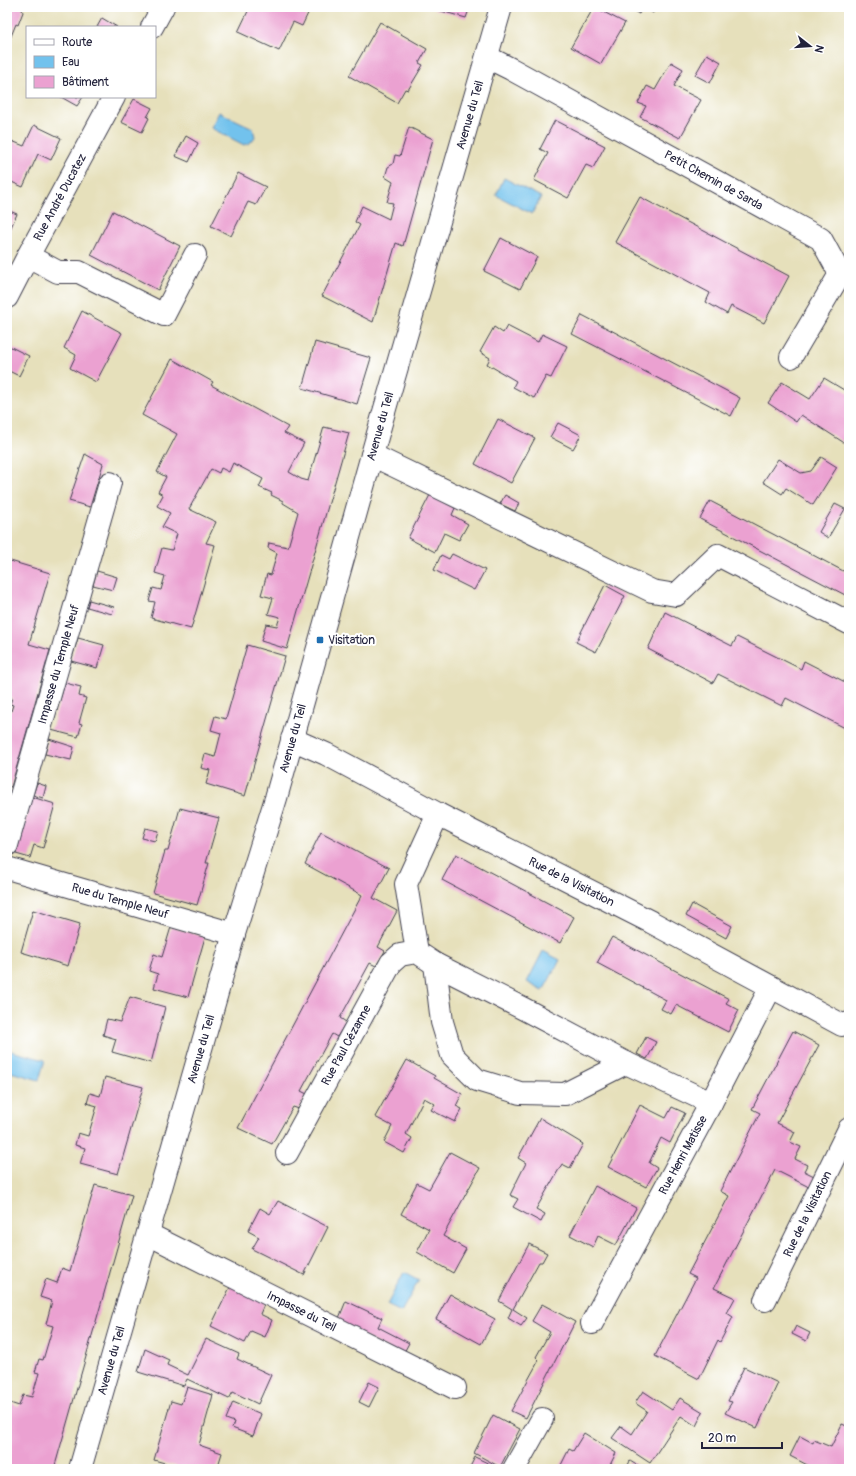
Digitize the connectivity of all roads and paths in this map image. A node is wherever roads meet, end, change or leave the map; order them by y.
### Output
1 (163, 7) edge
2 (501, 7) edge
3 (153, 26) edge
4 (487, 57) junction
5 (113, 98) edge
6 (196, 254) dead end
7 (28, 256) junction
8 (7, 297) edge
9 (791, 357) dead end
10 (372, 455) junction
11 (110, 483) dead end
12 (849, 623) edge
13 (292, 739) junction
14 (438, 814) junction
15 (7, 845) edge
16 (7, 868) edge
17 (234, 934) junction
18 (417, 952) junction
19 (435, 964) junction
20 (772, 987) junction
21 (849, 1023) edge
22 (626, 1063) junction
23 (711, 1103) junction
24 (849, 1128) edge
25 (287, 1153) dead end
26 (148, 1234) junction
27 (765, 1300) dead end
28 (592, 1323) dead end
29 (455, 1388) dead end
30 (542, 1419) dead end
31 (80, 1469) edge
32 (514, 1469) edge

1 - 3 street
2 - 4 street, Avenue du Teil
4 - 9 street, Petit Chemin de Sarda
4 - 10 street, Avenue du Teil
5 - 7 street, Rue André Ducatez
6 - 7 street
7 - 8 street, Rue André Ducatez
10 - 12 street
10 - 13 street, Avenue du Teil
11 - 15 street, Impasse du Temple Neuf
13 - 14 street, Rue de la Visitation
13 - 17 street, Avenue du Teil
14 - 18 street
14 - 20 street, Rue de la Visitation
16 - 17 street, Rue du Temple Neuf
17 - 26 street, Avenue du Teil
18 - 19 street
18 - 25 street, Rue Paul Cézanne
19 - 22 street
19 - 22 street
20 - 21 street, Rue de la Visitation
20 - 23 street, Rue Henri Matisse
22 - 23 street
23 - 28 street, Rue Henri Matisse
24 - 27 street, Rue de la Visitation
26 - 29 street, Impasse du Teil
26 - 31 street, Avenue du Teil
30 - 32 street

